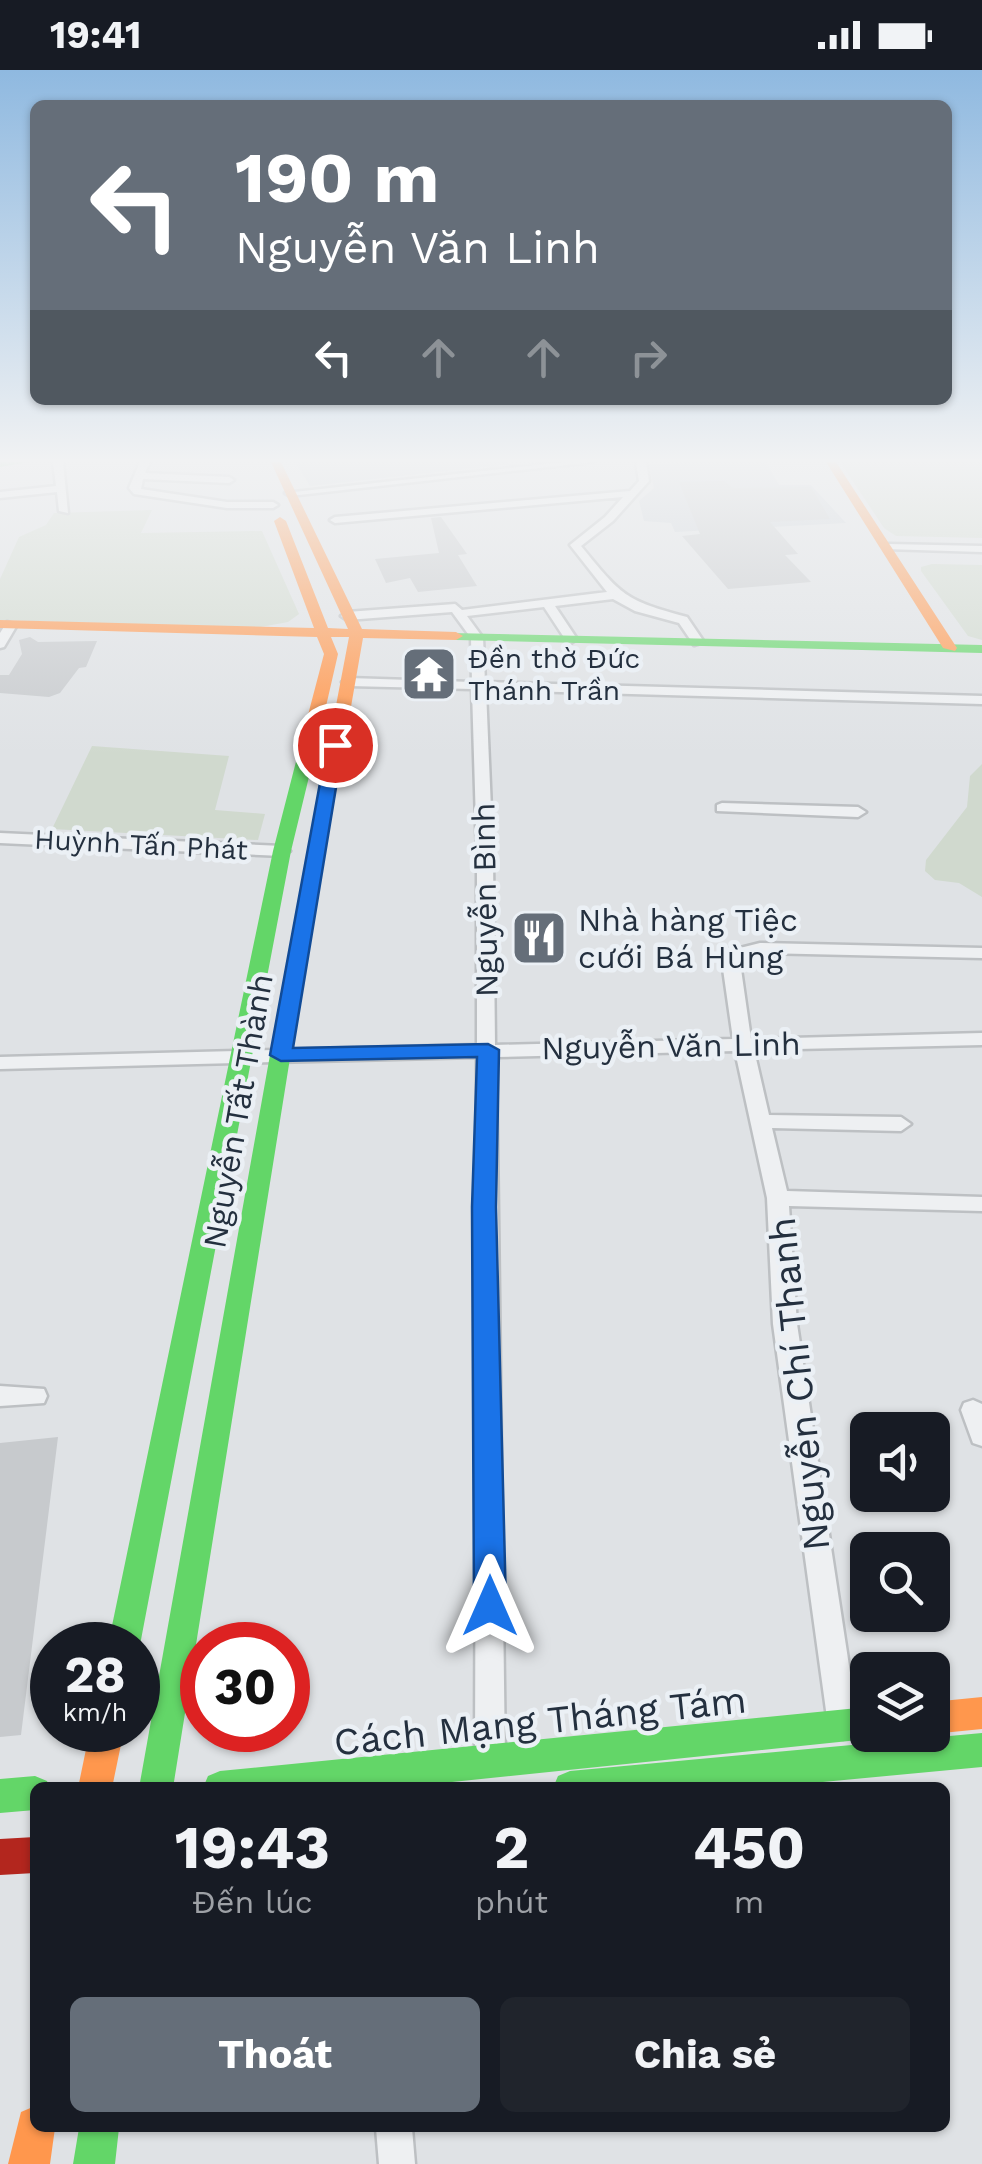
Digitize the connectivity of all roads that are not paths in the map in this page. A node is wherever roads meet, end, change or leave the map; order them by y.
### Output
1 (302, 560) edge
2 (316, 560) edge
3 (587, 560) edge
4 (897, 560) edge
5 (616, 595) junction
6 (546, 603) junction
7 (463, 613) junction
8 (352, 625) junction
9 (4, 631) edge
10 (326, 632) junction
11 (477, 638) junction
12 (572, 640) junction
13 (698, 642) junction
14 (950, 648) junction
15 (982, 649) edge
16 (350, 682) junction
17 (479, 688) junction
18 (982, 700) edge
19 (722, 808) dead end
20 (858, 812) dead end
21 (0, 838) edge
22 (282, 851) junction
23 (982, 954) edge
24 (982, 1039) edge
25 (743, 1045) junction
26 (488, 1050) junction
27 (281, 1055) junction
28 (244, 1056) junction
29 (0, 1063) edge
30 (760, 1121) junction
31 (901, 1124) dead end
32 (778, 1198) junction
33 (982, 1204) edge
34 (0, 1396) edge
35 (35, 1396) dead end
36 (974, 1410) dead end
37 (982, 1436) edge
38 (129, 1622) edge
39 (850, 1695) edge
40 (982, 1713) edge
41 (950, 1716) edge
42 (850, 1725) edge
43 (982, 1750) edge
44 (102, 1752) edge
45 (490, 1762) junction
46 (96, 1782) edge
47 (157, 1782) edge
48 (282, 1782) edge
49 (635, 1782) edge
50 (30, 1793) edge
51 (0, 1796) edge
52 (30, 1855) edge
53 (0, 1858) edge
54 (34, 2132) edge
55 (98, 2132) edge
56 (394, 2132) edge
57 (29, 2164) edge
58 (94, 2164) edge
59 (397, 2164) edge

1 - 10 main road, Nguyễn Tất Thành
2 - 8 main road, Nguyễn Tất Thành
3 - 5 street
4 - 14 main road
5 - 6 street
5 - 13 street
6 - 7 street
6 - 12 street
7 - 8 street
7 - 11 street
8 - 10 main road
8 - 11 main road
8 - 16 main road, Nguyễn Tất Thành
9 - 10 main road
10 - 22 main road, Nguyễn Tất Thành
11 - 12 main road
11 - 17 street, Nguyễn Bình
12 - 13 main road
13 - 14 main road
14 - 15 main road
16 - 17 street
16 - 27 main road, Nguyễn Tất Thành
17 - 18 street
17 - 26 street, Nguyễn Bình
19 - 20 street
21 - 22 street, Huỳnh Tấn Phát
22 - 28 main road, Nguyễn Tất Thành
23 - 25 street, Nguyễn Chí Thanh
24 - 25 street, Nguyễn Văn Linh
25 - 26 street, Nguyễn Văn Linh
25 - 30 street, Nguyễn Chí Thanh
26 - 27 street, Nguyễn Văn Linh
26 - 45 street, Nguyễn Bình
27 - 28 street, Nguyễn Văn Linh
27 - 47 main road, Nguyễn Tất Thành
28 - 29 street, Nguyễn Văn Linh
28 - 38 main road, Nguyễn Tất Thành
30 - 31 street
30 - 32 street, Nguyễn Chí Thanh
32 - 33 street
32 - 39 street, Nguyễn Chí Thanh
34 - 35 street
36 - 37 street
40 - 41 main road
42 - 45 main road, Cách Mạng Tháng Tám
43 - 49 main road, Cách Mạng Tháng Tám
44 - 46 main road
45 - 48 main road, Cách Mạng Tháng Tám
50 - 51 main road
52 - 53 main road
54 - 57 main road
55 - 58 main road
56 - 59 street

